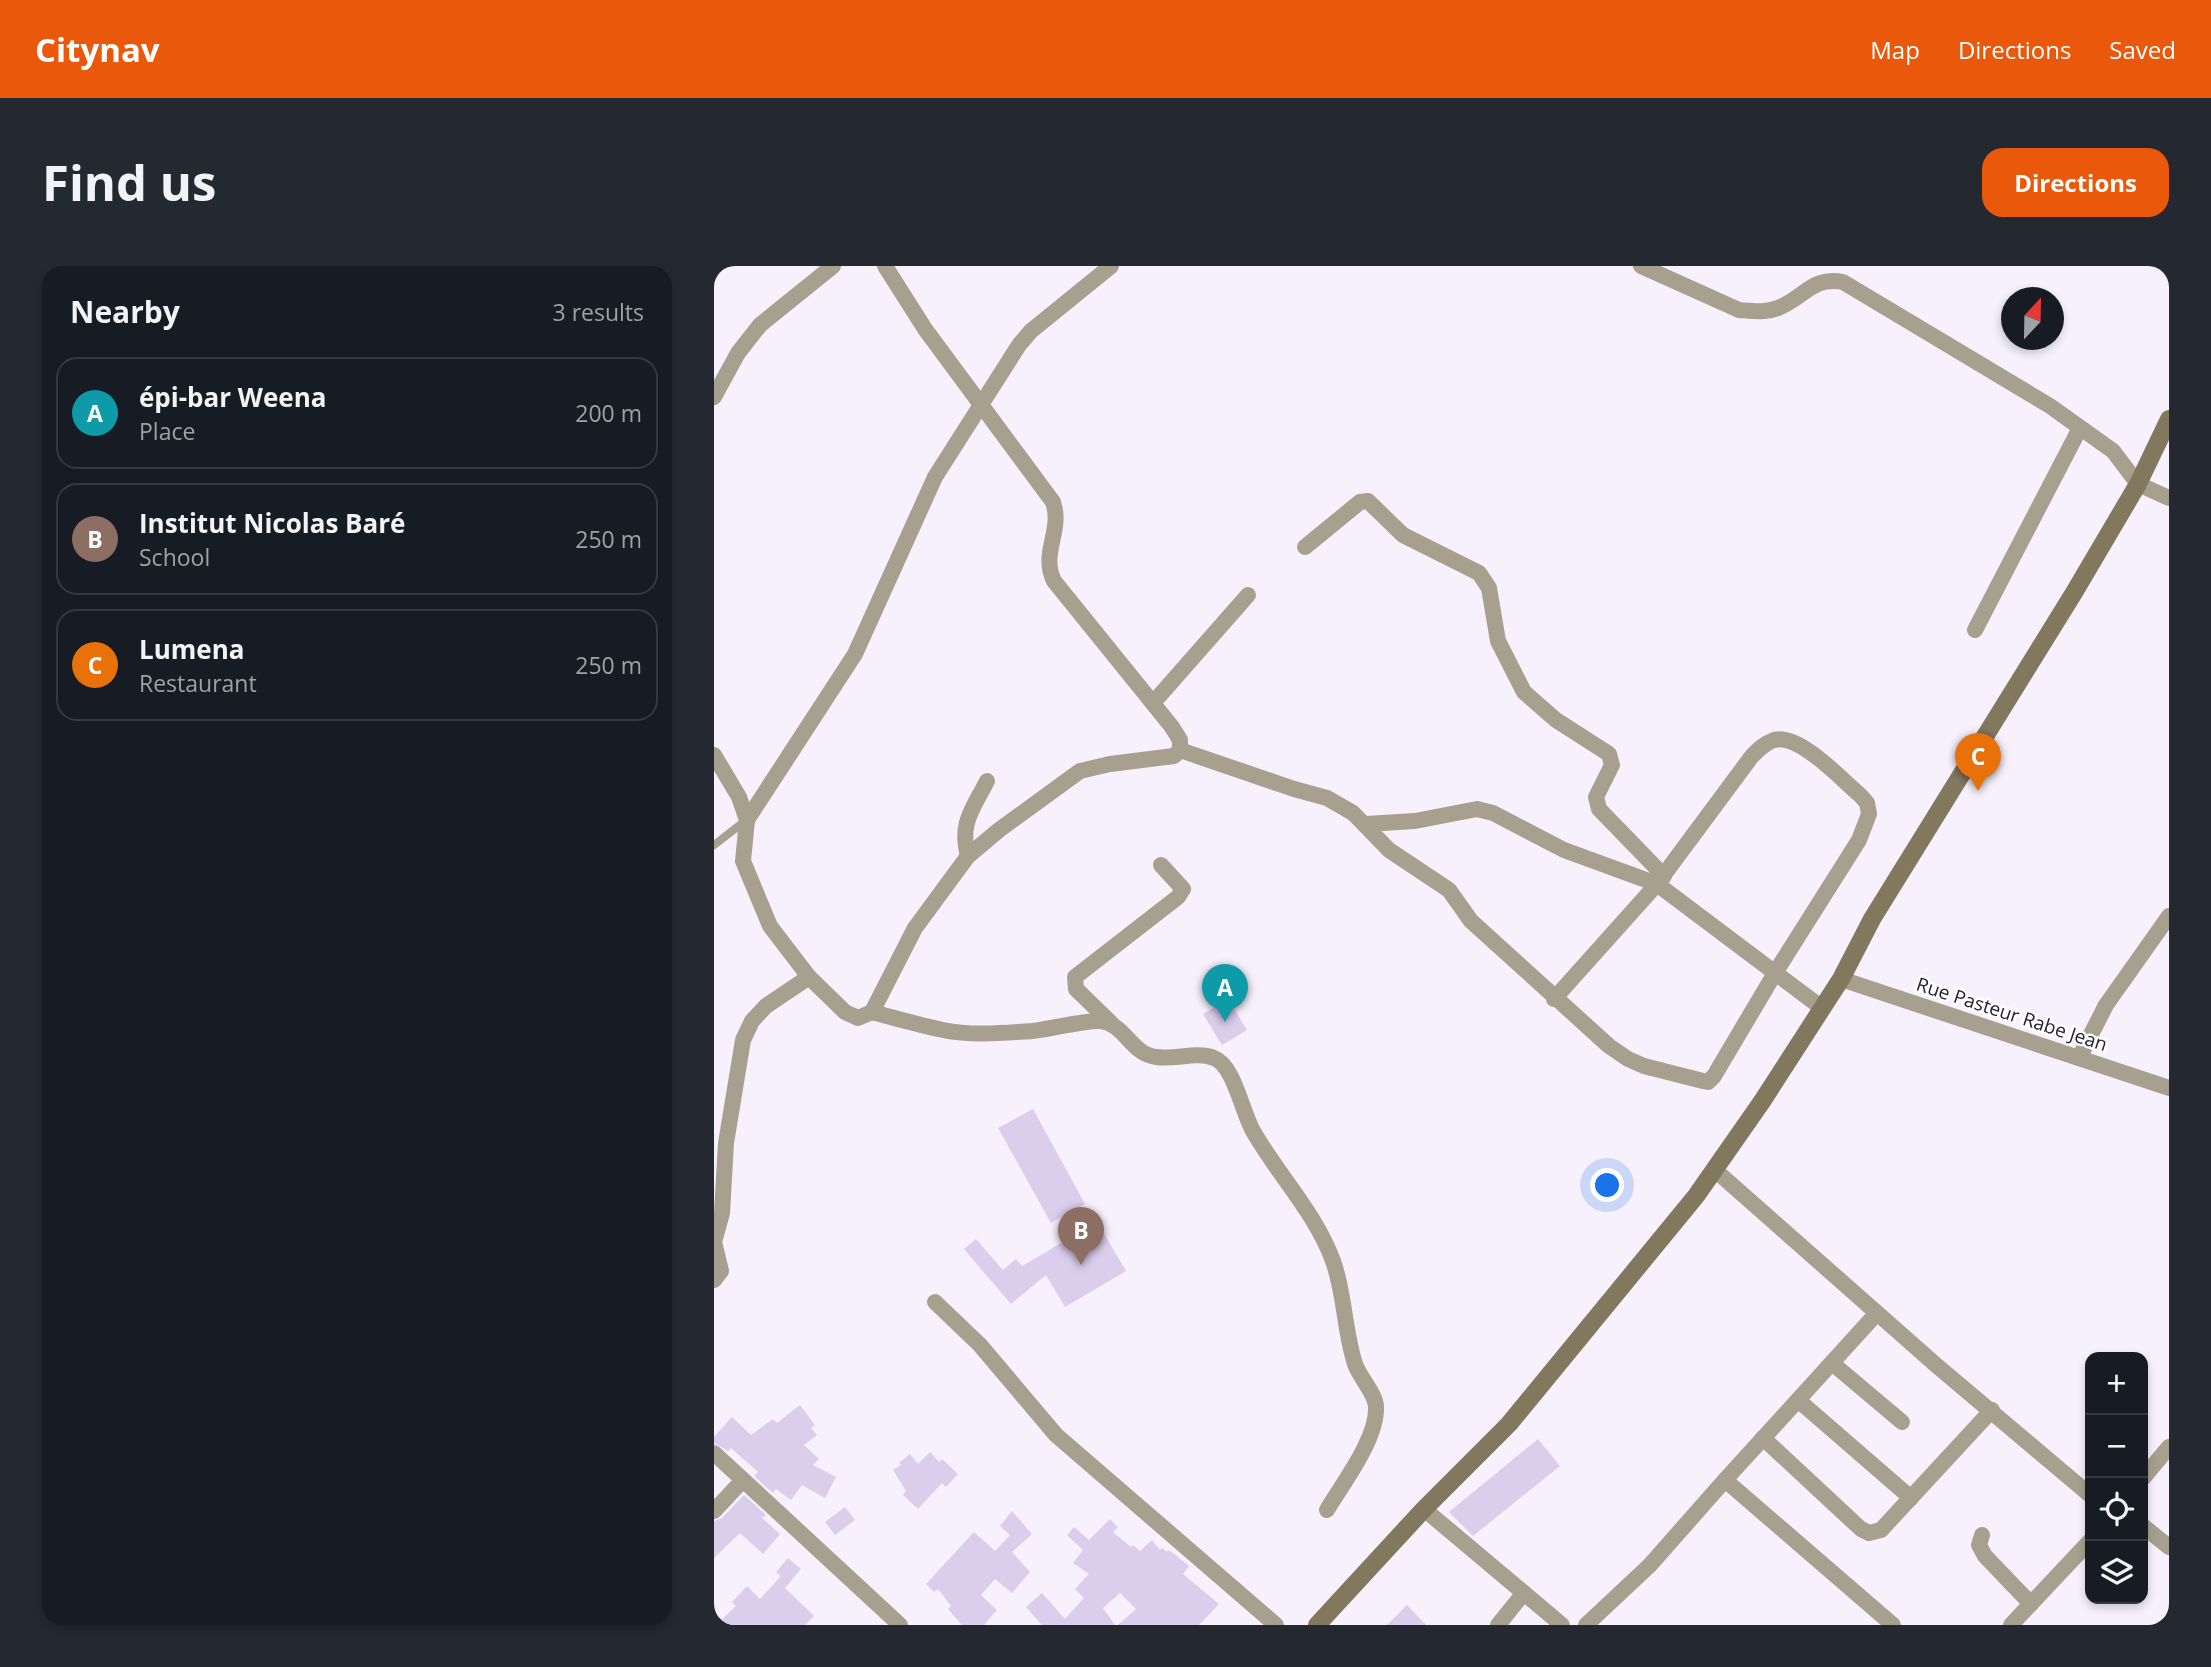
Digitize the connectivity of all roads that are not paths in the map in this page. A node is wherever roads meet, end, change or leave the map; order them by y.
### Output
1 (833, 266) edge
2 (885, 266) edge
3 (1111, 266) edge
4 (1642, 266) edge
5 (714, 397) edge
6 (980, 405) junction
7 (2169, 419) edge
8 (2080, 428) junction
9 (2138, 484) junction
10 (2169, 498) edge
11 (1305, 547) dead end
12 (1248, 595) dead end
13 (1975, 629) dead end
14 (1153, 703) junction
15 (1180, 750) junction
16 (714, 755) edge
17 (988, 781) dead end
18 (747, 820) junction
19 (1366, 824) junction
20 (714, 845) edge
21 (968, 856) junction
22 (1161, 865) dead end
23 (1660, 880) junction
24 (2169, 916) edge
25 (1775, 973) junction
26 (809, 977) junction
27 (1842, 979) junction
28 (1554, 999) junction
29 (1822, 1008) junction
30 (872, 1012) junction
31 (1111, 1023) junction
32 (2079, 1058) junction
33 (2169, 1088) edge
34 (1715, 1170) junction
35 (714, 1280) edge
36 (935, 1302) dead end
37 (1877, 1313) junction
38 (1832, 1363) junction
39 (1798, 1400) junction
40 (1993, 1410) junction
41 (1902, 1422) dead end
42 (1763, 1438) junction
43 (2169, 1447) edge
44 (714, 1453) edge
45 (2148, 1472) edge
46 (743, 1480) junction
47 (1724, 1480) junction
48 (2085, 1490) edge
49 (1911, 1498) junction
50 (1424, 1509) junction
51 (1327, 1510) dead end
52 (714, 1511) edge
53 (2148, 1530) edge
54 (1982, 1535) dead end
55 (2169, 1546) edge
56 (2085, 1547) edge
57 (1524, 1594) junction
58 (2024, 1617) edge
59 (900, 1625) edge
60 (1276, 1625) edge
61 (1317, 1625) edge
62 (1498, 1625) edge
63 (1562, 1625) edge
64 (1586, 1625) edge
65 (1893, 1625) edge

1 - 5 street
2 - 6 street
3 - 6 street
4 - 8 street
6 - 14 street
6 - 18 street
7 - 9 main road
8 - 9 street
8 - 13 street
9 - 10 street
9 - 27 main road
11 - 23 street
12 - 14 street
14 - 15 street
15 - 19 street
15 - 21 street
16 - 18 street
17 - 21 street
18 - 20 lane
18 - 26 street
19 - 23 street
19 - 28 street
21 - 30 street
22 - 31 street
23 - 25 street
23 - 25 street
23 - 28 street
24 - 32 street
25 - 28 street
25 - 29 street
26 - 30 street
26 - 35 street
27 - 29 main road
27 - 32 street, Rue Pasteur Rabe Jean
29 - 34 main road
30 - 31 street
31 - 51 street
32 - 33 street, Rue Pasteur Rabe Jean
34 - 37 street
34 - 50 main road
36 - 60 street
37 - 38 street
37 - 40 street
38 - 39 street
38 - 41 street
39 - 42 street
39 - 49 street
40 - 48 street
40 - 49 street
42 - 47 street
42 - 49 street
43 - 45 street
44 - 46 street
46 - 52 street
46 - 59 street
47 - 64 street
47 - 65 street
50 - 57 street
50 - 61 main road
53 - 55 street
54 - 58 street
56 - 58 street
57 - 62 street
57 - 63 street

